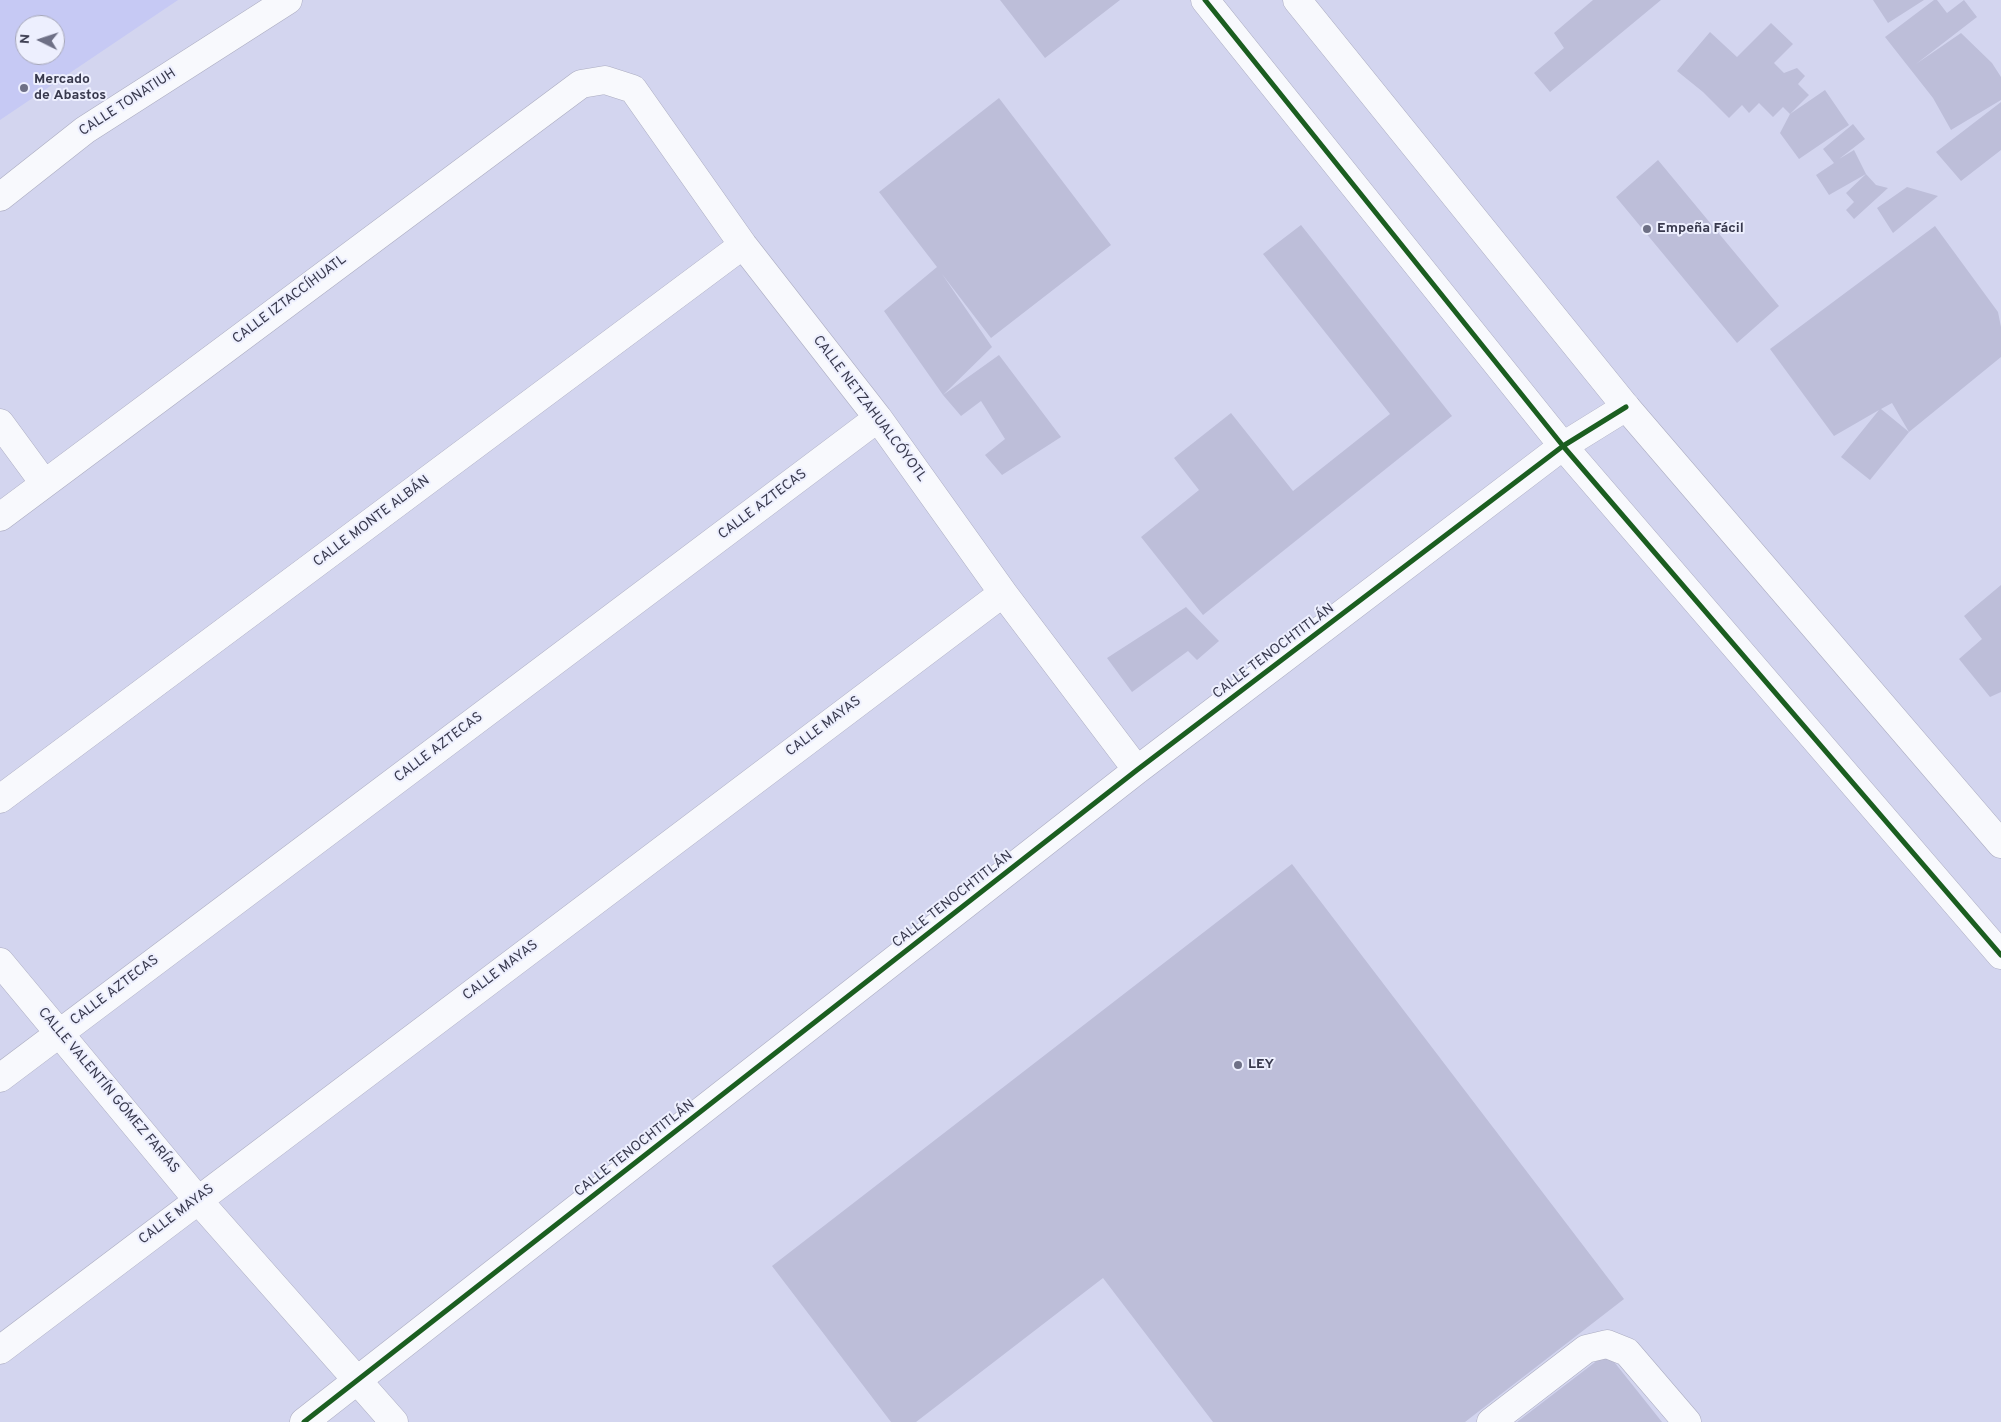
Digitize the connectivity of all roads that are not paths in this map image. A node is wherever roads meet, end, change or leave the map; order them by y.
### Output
1 (288, 0) edge
2 (1205, 0) edge
3 (1297, 0) edge
4 (581, 84) joint
5 (0, 197) edge
6 (744, 245) junction
7 (1626, 407) junction
8 (878, 418) junction
9 (0, 423) edge
10 (1563, 446) junction
11 (44, 484) junction
12 (0, 517) edge
13 (1003, 593) junction
14 (1137, 770) junction
15 (0, 799) edge
16 (2001, 844) edge
17 (2001, 955) edge
18 (0, 962) edge
19 (60, 1032) junction
20 (0, 1078) edge
21 (197, 1199) junction
22 (0, 1350) edge
23 (359, 1380) junction
24 (304, 1422) edge
25 (394, 1422) edge
26 (1491, 1422) edge
27 (1687, 1422) edge

1 - 5 street, CALLE TONATIUH
2 - 10 street
3 - 7 street
4 - 6 street, CALLE NETZAHUALCÓYOTL
4 - 11 street, CALLE IZTACCÍHUATL
6 - 8 street, CALLE NETZAHUALCÓYOTL
6 - 15 street, CALLE MONTE ALBÁN
7 - 10 street, CALLE TENOCHTITLÁN
7 - 16 street
8 - 13 street, CALLE NETZAHUALCÓYOTL
8 - 19 street, CALLE AZTECAS
9 - 11 street
10 - 14 street, CALLE TENOCHTITLÁN
10 - 17 street
11 - 12 street, CALLE IZTACCÍHUATL
13 - 14 street, CALLE NETZAHUALCÓYOTL
13 - 21 street, CALLE MAYAS
14 - 23 street, CALLE TENOCHTITLÁN
18 - 19 street, CALLE VALENTÍN GÓMEZ FARÍAS
19 - 20 street, CALLE AZTECAS
19 - 21 street, CALLE VALENTÍN GÓMEZ FARÍAS
21 - 22 street, CALLE MAYAS
21 - 23 street, CALLE VALENTÍN GÓMEZ FARÍAS
23 - 24 street, CALLE TENOCHTITLÁN
23 - 25 street, CALLE VALENTÍN GÓMEZ FARÍAS
26 - 27 street

